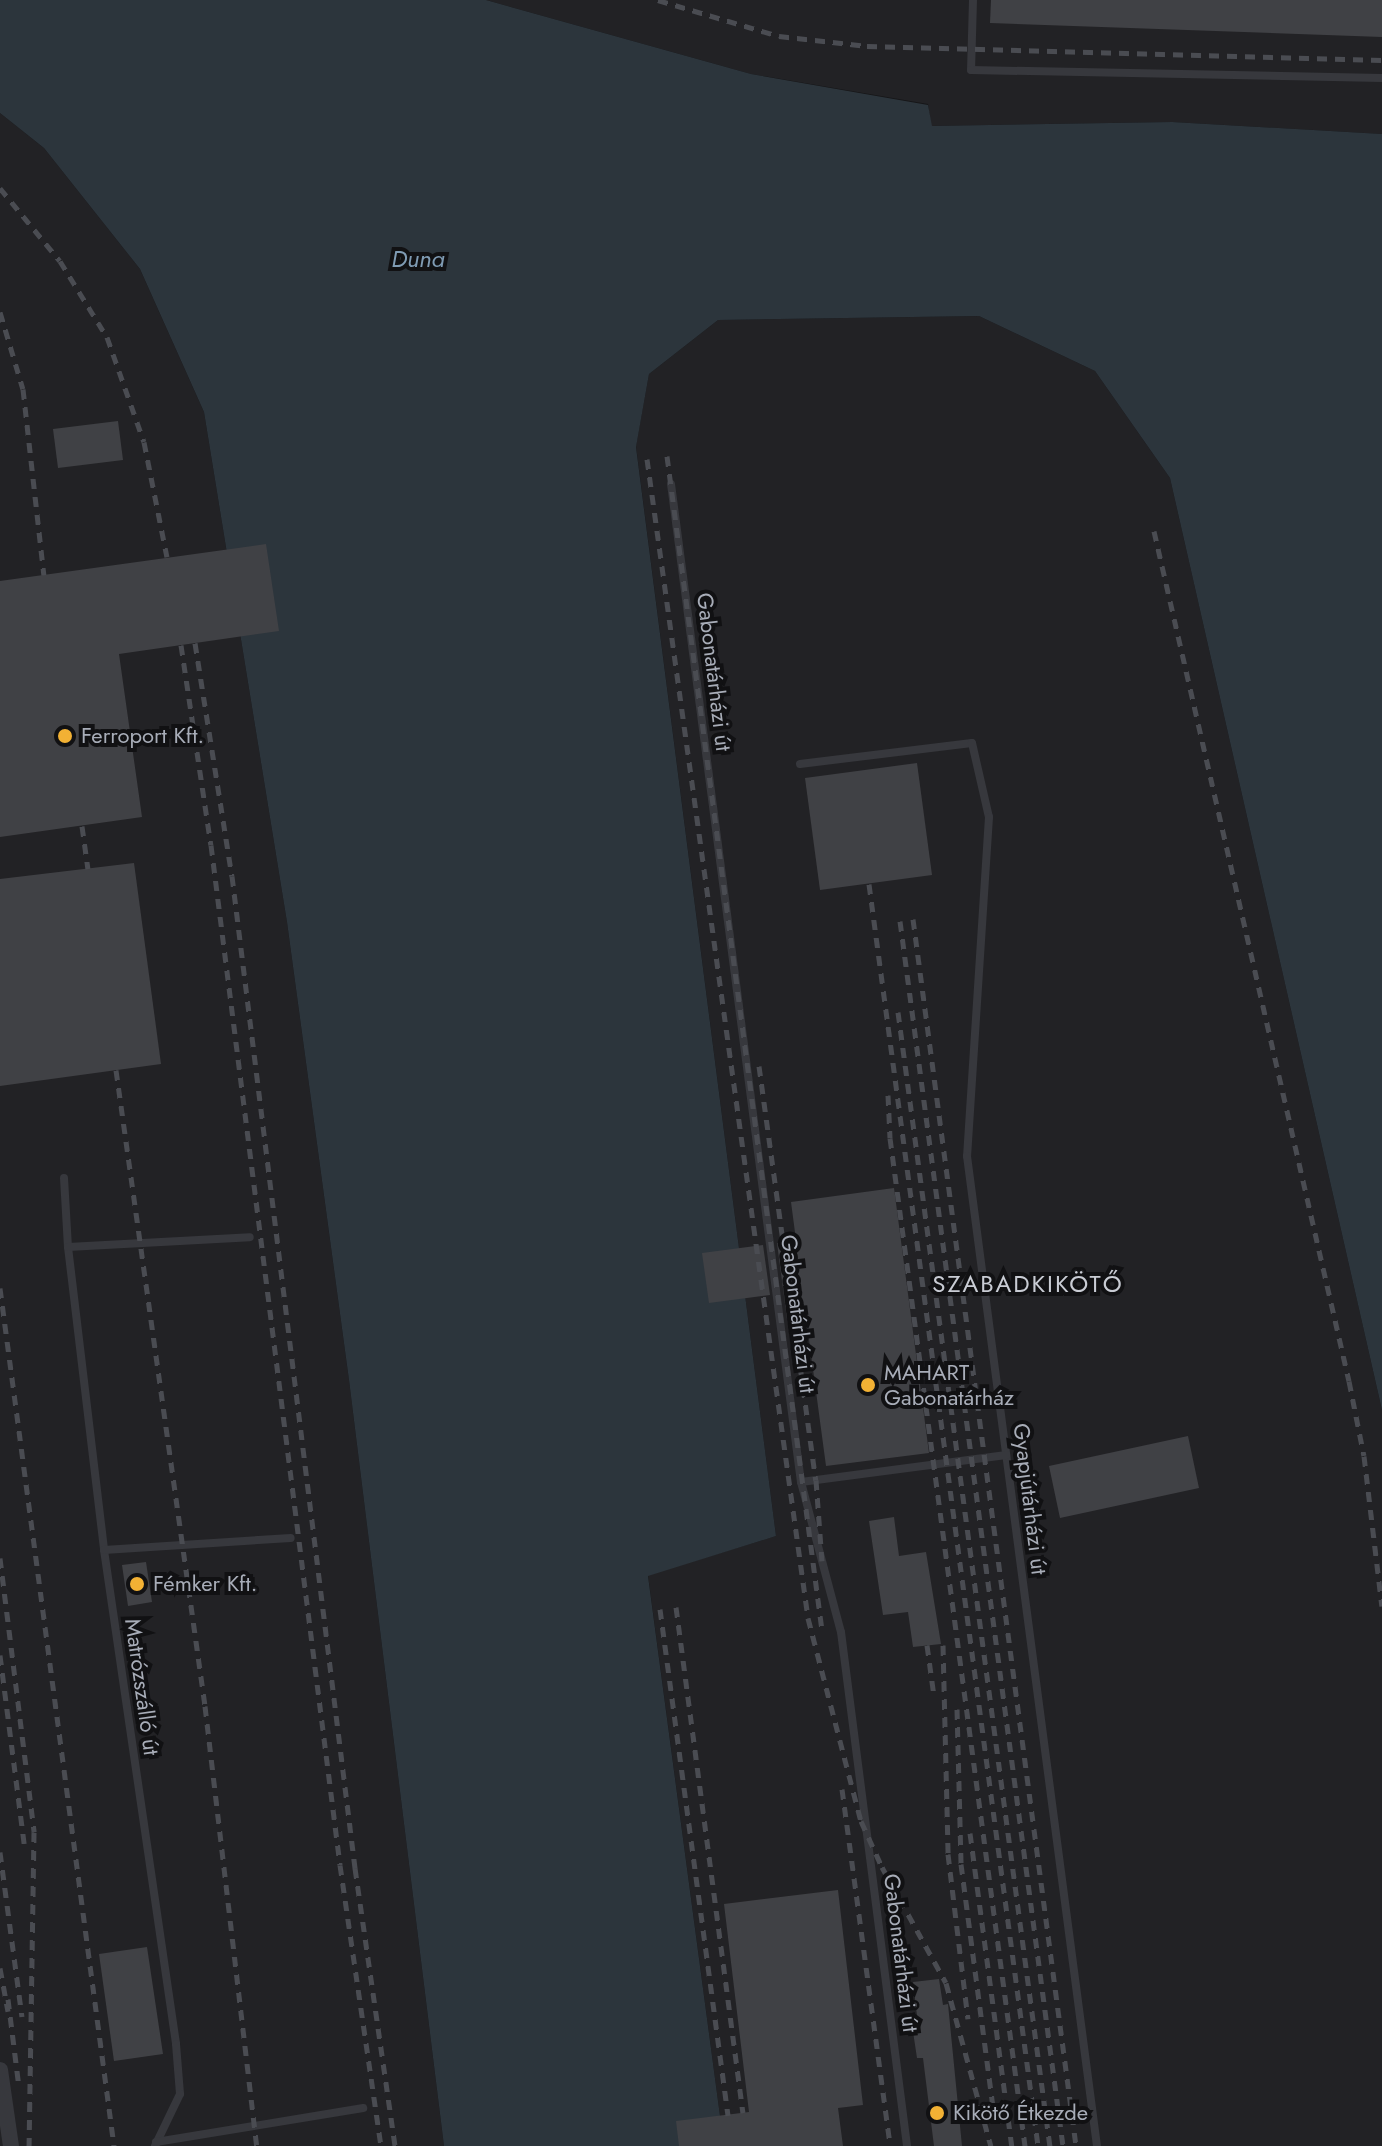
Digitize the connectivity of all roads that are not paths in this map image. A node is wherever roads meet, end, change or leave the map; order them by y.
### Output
1 (973, 0) edge
2 (1382, 78) edge
3 (671, 484) dead end
4 (800, 764) dead end
5 (64, 1178) dead end
6 (250, 1237) dead end
7 (68, 1247) junction
8 (1006, 1455) junction
9 (801, 1482) junction
10 (291, 1538) dead end
11 (104, 1550) junction
12 (0, 2070) edge
13 (363, 2108) dead end
14 (155, 2144) edge
15 (11, 2146) edge
16 (907, 2146) edge
17 (1097, 2146) edge

1 - 2 lane
3 - 9 lane, Gabonatárházi út
4 - 8 lane, Gyapjútárházi út
5 - 7 lane, Matrózszálló út
6 - 7 lane
7 - 11 lane, Matrózszálló út
8 - 9 lane
8 - 17 lane, Gyapjútárházi út
9 - 16 lane, Gabonatárházi út
10 - 11 lane
11 - 14 lane, Matrózszálló út
12 - 15 street
13 - 14 lane

